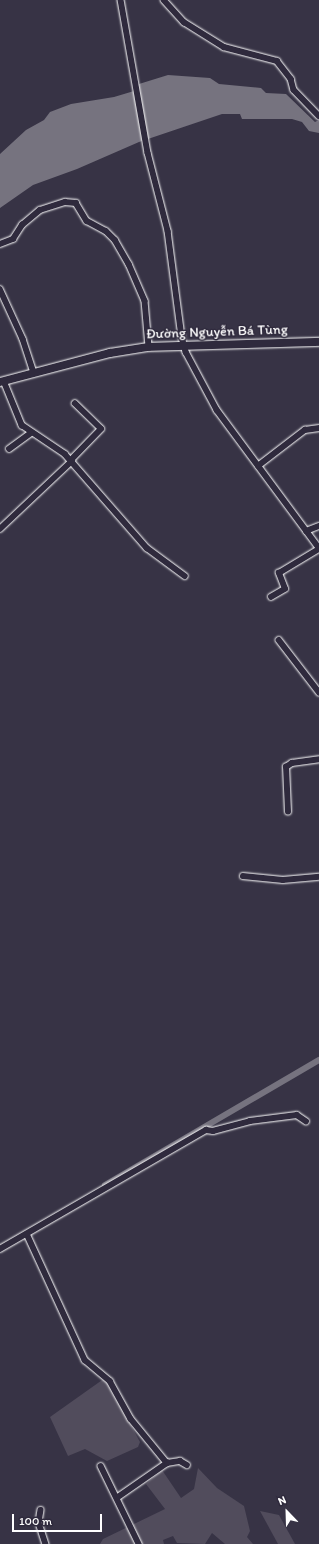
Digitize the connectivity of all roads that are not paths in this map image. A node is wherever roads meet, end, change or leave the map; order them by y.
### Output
1 (121, 0) edge
2 (164, 0) edge
3 (319, 116) edge
4 (0, 244) edge
5 (0, 289) edge
6 (319, 342) edge
7 (183, 344) junction
8 (149, 347) junction
9 (34, 373) junction
10 (2, 382) edge
11 (75, 404) dead end
12 (319, 428) edge
13 (31, 433) junction
14 (9, 449) dead end
15 (71, 460) junction
16 (258, 466) junction
17 (319, 526) edge
18 (0, 529) edge
19 (306, 531) junction
20 (319, 549) edge
21 (185, 576) dead end
22 (271, 597) dead end
23 (279, 640) dead end
24 (319, 692) edge
25 (319, 759) edge
26 (288, 812) dead end
27 (243, 876) dead end
28 (319, 877) edge
29 (306, 1121) dead end
30 (28, 1234) junction
31 (0, 1249) edge
32 (167, 1463) junction
33 (187, 1465) dead end
34 (102, 1466) dead end
35 (118, 1497) junction
36 (41, 1510) dead end
37 (46, 1544) edge
38 (139, 1544) edge

1 - 7 street
2 - 3 street
4 - 8 street
5 - 9 street
6 - 7 main road, Đường Nguyễn Bá Tùng
7 - 8 main road, Đường Nguyễn Bá Tùng
7 - 16 street
8 - 9 main road, Đường Nguyễn Bá Tùng
9 - 10 main road, Đường Nguyễn Bá Tùng
10 - 13 street
11 - 15 street
12 - 16 street
13 - 14 street
13 - 15 street
15 - 18 street
15 - 21 street
16 - 19 street
17 - 19 street
19 - 20 street
20 - 22 street
23 - 24 street
25 - 26 street
27 - 28 street
29 - 30 street
30 - 31 street
30 - 32 street
32 - 33 street
32 - 35 street
34 - 35 street
35 - 38 street
36 - 37 street

